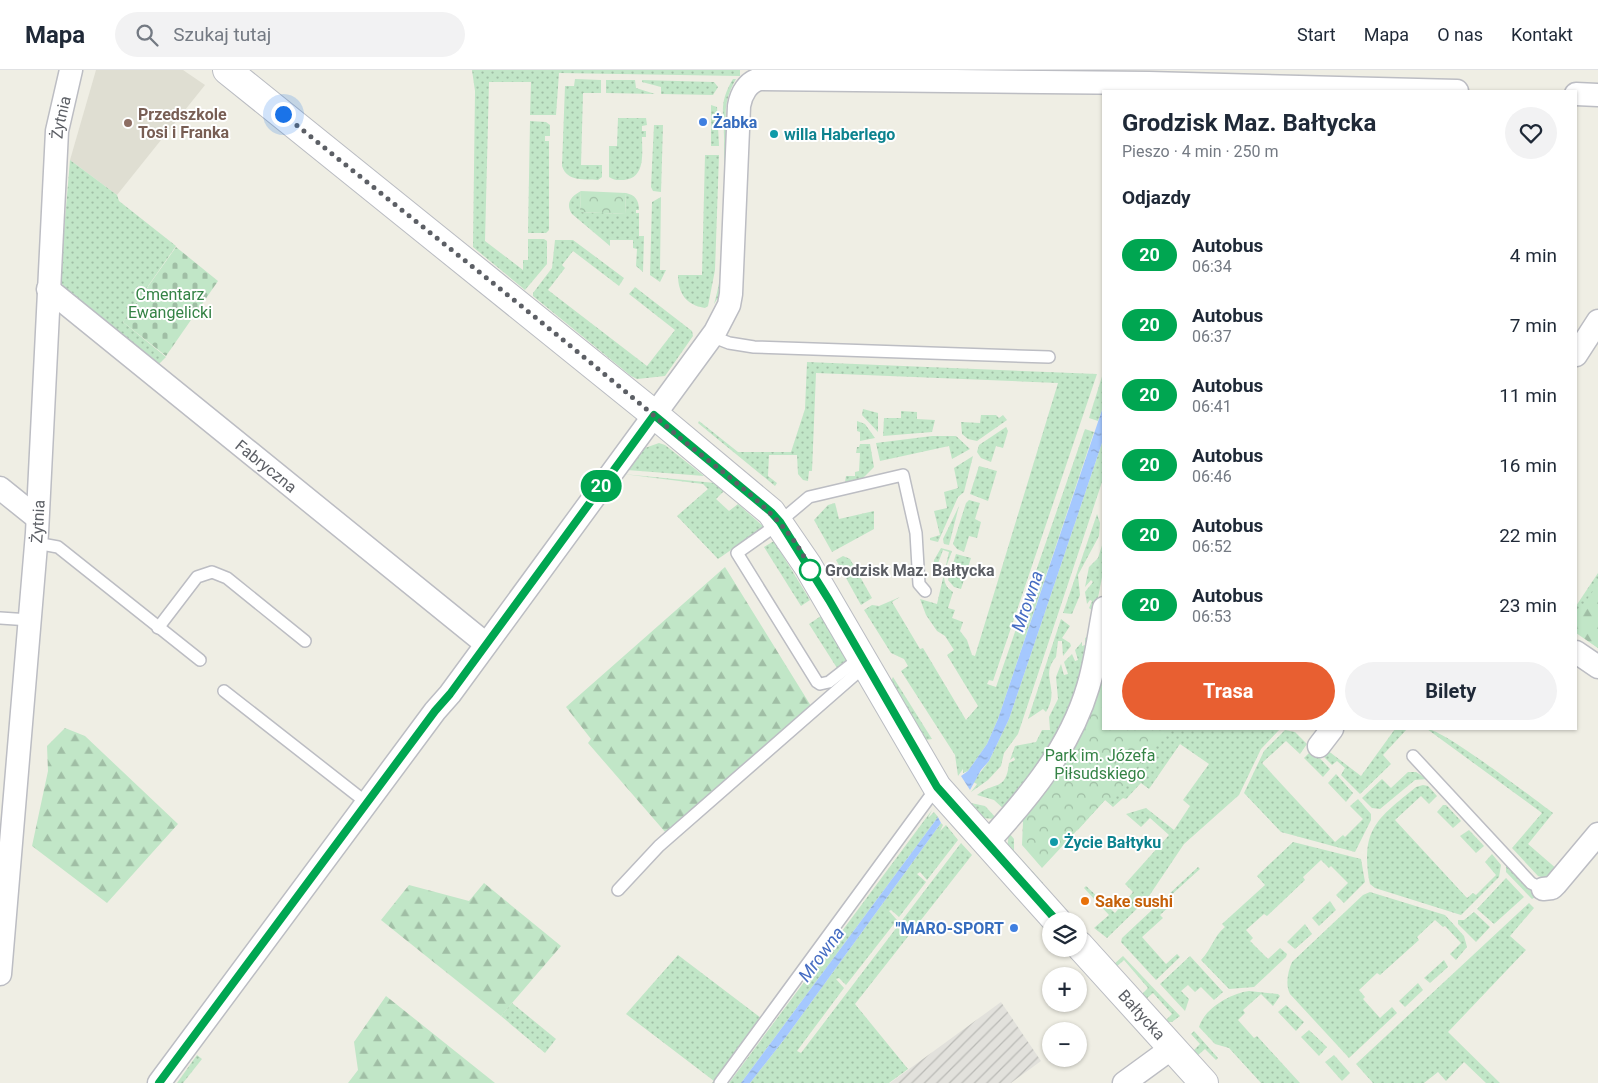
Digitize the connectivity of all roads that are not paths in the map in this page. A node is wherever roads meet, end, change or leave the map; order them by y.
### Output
1 (71, 70) edge
2 (227, 70) edge
3 (1418, 90) edge
4 (1577, 94) edge
5 (1598, 95) edge
6 (48, 289) junction
7 (1592, 321) edge
8 (711, 336) junction
9 (1577, 353) edge
10 (1049, 357) dead end
11 (654, 415) junction
12 (0, 488) edge
13 (36, 517) junction
14 (780, 522) junction
15 (36, 543) junction
16 (925, 592) dead end
17 (0, 618) edge
18 (1102, 618) edge
19 (30, 620) junction
20 (158, 628) junction
21 (305, 641) dead end
22 (486, 644) junction
23 (1577, 653) edge
24 (200, 660) dead end
25 (864, 661) junction
26 (1598, 667) edge
27 (224, 691) dead end
28 (1413, 756) dead end
29 (937, 787) junction
30 (367, 803) junction
31 (1598, 834) edge
32 (987, 843) junction
33 (1543, 889) joint
34 (618, 890) dead end
35 (1049, 912) edge
36 (1087, 955) edge
37 (0, 974) edge
38 (1172, 1048) junction
39 (160, 1083) edge
40 (720, 1083) edge
41 (1124, 1083) edge
42 (1204, 1083) edge

1 - 6 street, Żytnia
2 - 11 street
3 - 8 street
4 - 5 street
6 - 13 street, Żytnia
6 - 22 street, Fabryczna
7 - 9 street
8 - 10 lane
8 - 11 street
11 - 14 street
11 - 22 street
12 - 13 street
13 - 15 street, Żytnia
14 - 16 lane
14 - 25 street
14 - 25 lane
15 - 19 street, Żytnia
15 - 20 lane
17 - 19 lane
18 - 32 street
19 - 37 street, Żytnia
20 - 21 lane
20 - 24 lane
22 - 30 street
23 - 26 street
25 - 29 street
25 - 34 lane
27 - 30 lane
28 - 33 lane
29 - 32 street
29 - 40 lane
30 - 39 street
31 - 33 street
32 - 35 street
36 - 38 street, Bałtycka
38 - 41 street
38 - 42 street, Bałtycka

